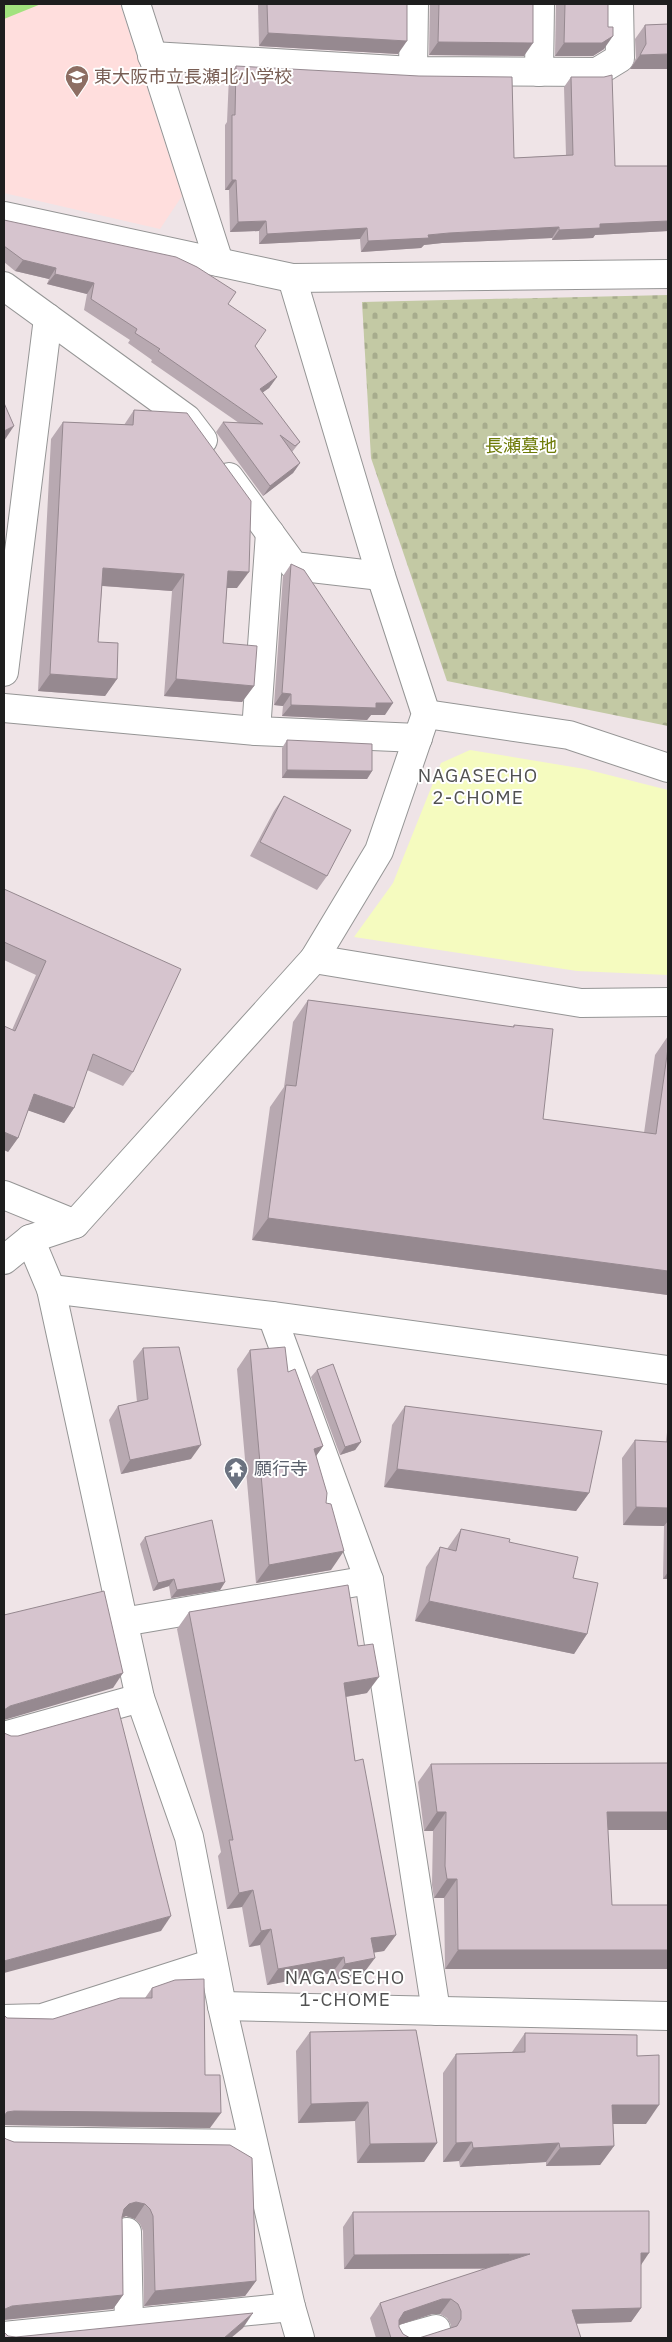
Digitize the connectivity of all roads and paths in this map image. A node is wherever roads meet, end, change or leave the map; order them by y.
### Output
1 (136, 4) edge
2 (414, 4) edge
3 (540, 4) edge
4 (618, 4) edge
5 (152, 56) junction
6 (413, 71) junction
7 (539, 72) junction
8 (4, 216) edge
9 (219, 262) junction
10 (668, 274) edge
11 (292, 278) junction
12 (4, 286) edge
13 (48, 318) junction
14 (270, 533) junction
15 (382, 576) junction
16 (4, 672) edge
17 (4, 708) edge
18 (422, 726) junction
19 (256, 731) junction
20 (668, 768) edge
21 (314, 959) junction
22 (668, 1002) edge
23 (4, 1195) edge
24 (75, 1224) junction
25 (30, 1239) junction
26 (4, 1260) edge
27 (51, 1289) junction
28 (272, 1316) junction
29 (668, 1370) edge
30 (369, 1580) junction
31 (123, 1622) junction
32 (140, 1698) junction
33 (4, 1736) edge
34 (213, 1963) junction
35 (222, 2006) junction
36 (436, 2011) junction
37 (668, 2016) edge
38 (4, 2018) edge
39 (4, 2141) edge
40 (253, 2144) junction
41 (126, 2232) dead end
42 (291, 2307) junction
43 (129, 2324) junction
44 (436, 2329) dead end
45 (4, 2336) edge
46 (300, 2338) edge
47 (404, 2338) edge

1 - 5 street
2 - 6 street
3 - 7 street
4 - 7 street
5 - 6 street
5 - 9 street
6 - 7 street
8 - 9 street
9 - 11 street
10 - 11 street
11 - 15 street
12 - 13 street
13 - 14 street
13 - 16 street
14 - 15 street
14 - 19 street
15 - 18 street
17 - 19 street
18 - 19 street
18 - 20 street
18 - 21 street
21 - 22 street
21 - 24 street
23 - 24 street
24 - 25 street
25 - 26 street
25 - 27 street
27 - 28 street
27 - 31 street
28 - 29 street
28 - 30 street
30 - 31 street
30 - 36 street
31 - 32 street
32 - 33 street
32 - 34 street
34 - 35 street
34 - 38 street
35 - 36 street
35 - 40 street
36 - 37 street
39 - 40 street
40 - 42 street
41 - 43 street
42 - 43 street
42 - 46 street
43 - 45 street
44 - 47 street

